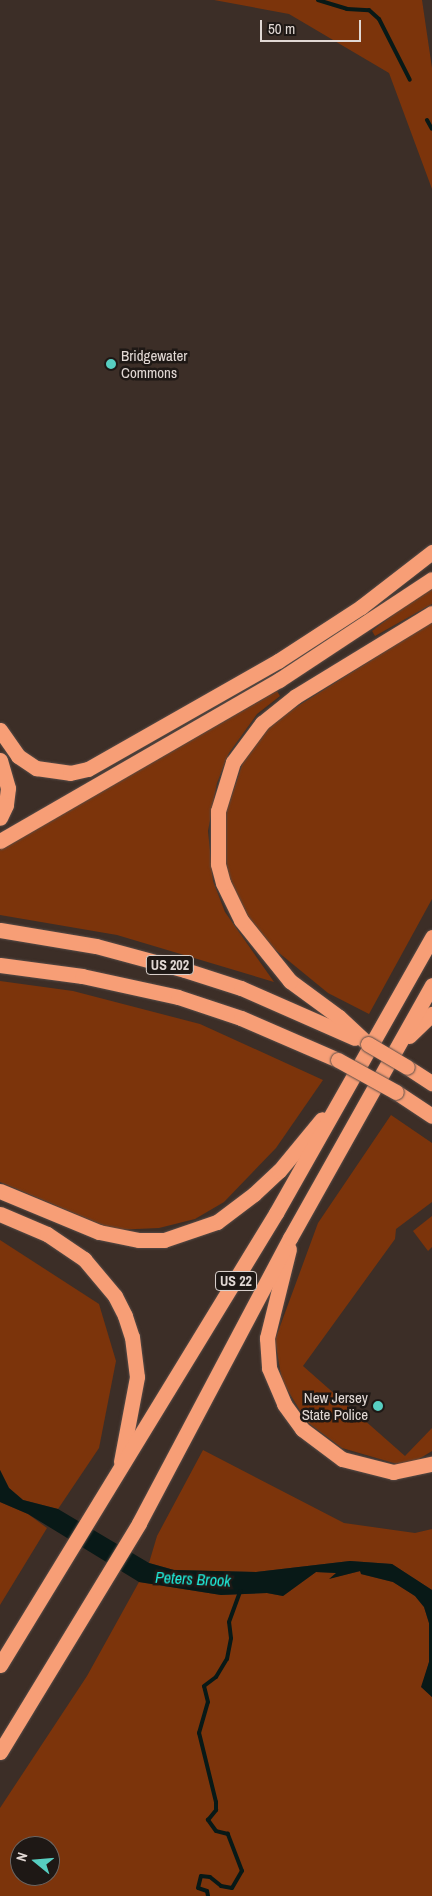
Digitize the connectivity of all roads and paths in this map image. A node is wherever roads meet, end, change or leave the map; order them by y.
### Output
1 (432, 552) edge
2 (432, 570) edge
3 (432, 579) edge
4 (406, 595) junction
5 (432, 613) edge
6 (0, 730) edge
7 (0, 760) edge
8 (0, 818) edge
9 (0, 841) edge
10 (0, 930) edge
11 (432, 937) edge
12 (0, 965) edge
13 (432, 985) edge
14 (432, 1014) edge
15 (335, 1022) junction
16 (398, 1045) junction
17 (432, 1082) edge
18 (348, 1087) junction
19 (432, 1116) edge
20 (0, 1191) edge
21 (0, 1214) edge
22 (290, 1238) junction
23 (432, 1464) edge
24 (119, 1473) junction
25 (0, 1665) edge
26 (0, 1752) edge

1 - 6 highway
2 - 4 highway
3 - 4 highway
4 - 9 highway
5 - 15 highway
7 - 8 highway
10 - 15 highway, US 202
11 - 18 highway, US 22
12 - 19 highway, US 202, bridge
13 - 16 highway, US 22
14 - 16 highway
15 - 17 highway, bridge
16 - 22 highway, US 22
18 - 20 highway
18 - 24 highway, US 22
21 - 24 highway
22 - 23 highway
22 - 26 highway, US 22
24 - 25 highway, US 22

